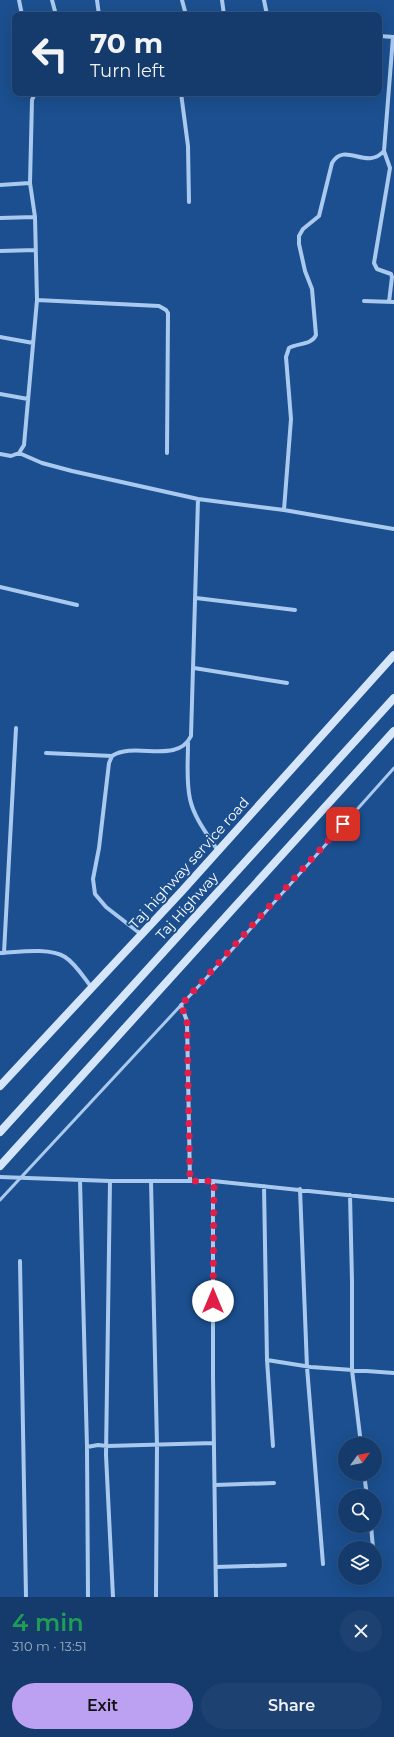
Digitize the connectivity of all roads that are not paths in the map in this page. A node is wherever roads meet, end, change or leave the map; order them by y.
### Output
1 (19, 0) edge
2 (52, 0) edge
3 (98, 0) edge
4 (182, 0) edge
5 (222, 0) edge
6 (264, 0) edge
7 (21, 12) edge
8 (55, 12) edge
9 (99, 12) edge
10 (185, 12) edge
11 (224, 12) edge
12 (266, 12) edge
13 (382, 36) edge
14 (394, 37) edge
15 (34, 96) edge
16 (181, 96) edge
17 (384, 151) junction
18 (30, 183) junction
19 (0, 184) edge
20 (190, 202) dead end
21 (35, 217) junction
22 (0, 218) edge
23 (36, 250) junction
24 (0, 251) edge
25 (37, 300) junction
26 (364, 301) dead end
27 (389, 302) junction
28 (394, 302) edge
29 (0, 338) edge
30 (33, 343) junction
31 (0, 394) edge
32 (28, 399) junction
33 (19, 453) junction
34 (167, 453) dead end
35 (0, 454) edge
36 (198, 499) junction
37 (284, 510) junction
38 (394, 529) edge
39 (0, 587) edge
40 (196, 598) junction
41 (77, 605) dead end
42 (295, 610) dead end
43 (394, 655) edge
44 (194, 668) junction
45 (287, 683) dead end
46 (394, 698) edge
47 (16, 728) dead end
48 (394, 731) edge
49 (188, 744) junction
50 (46, 753) dead end
51 (112, 756) junction
52 (394, 768) edge
53 (218, 851) junction
54 (142, 935) junction
55 (2, 953) edge
56 (93, 988) junction
57 (181, 1005) junction
58 (0, 1086) edge
59 (0, 1132) edge
60 (0, 1166) edge
61 (0, 1177) edge
62 (20, 1178) junction
63 (80, 1180) junction
64 (110, 1181) junction
65 (151, 1181) junction
66 (190, 1181) junction
67 (214, 1181) junction
68 (264, 1186) junction
69 (300, 1189) junction
70 (350, 1195) junction
71 (0, 1200) edge
72 (394, 1200) edge
73 (20, 1261) dead end
74 (267, 1360) junction
75 (307, 1367) junction
76 (352, 1370) junction
77 (394, 1373) edge
78 (360, 1437) edge
79 (214, 1443) junction
80 (157, 1444) junction
81 (106, 1446) junction
82 (273, 1446) dead end
83 (87, 1447) junction
84 (274, 1483) dead end
85 (215, 1485) junction
86 (323, 1564) dead end
87 (285, 1565) dead end
88 (216, 1566) junction
89 (26, 1597) edge
90 (88, 1597) edge
91 (113, 1597) edge
92 (156, 1597) edge
93 (216, 1597) edge

1 - 7 street
2 - 8 street
3 - 9 street
4 - 10 street
5 - 11 street
6 - 12 street
13 - 14 street
14 - 17 street
15 - 18 street
16 - 20 street
17 - 27 street
17 - 37 street
18 - 19 street
18 - 21 street
21 - 22 street
21 - 23 street
23 - 24 street
23 - 25 street
25 - 30 street
25 - 34 street
26 - 27 street
27 - 28 street
29 - 30 street
30 - 32 street
31 - 32 street
32 - 33 street
33 - 35 street
33 - 36 street
36 - 37 street
36 - 40 street
37 - 38 street
39 - 41 street
40 - 42 street
40 - 44 street
43 - 53 main road, Taj highway service road
44 - 45 street
44 - 49 street
46 - 59 main road, Taj Highway
47 - 55 street
48 - 60 main road
49 - 51 street
49 - 53 street
50 - 51 street
51 - 54 street
52 - 57 lane
53 - 54 main road, Taj highway service road
54 - 56 main road, Taj highway service road
55 - 56 street
56 - 58 main road, Taj highway service road
57 - 62 lane
57 - 66 street
61 - 62 street
62 - 63 street
62 - 71 lane
63 - 64 street
63 - 83 street
64 - 65 street
64 - 81 street
65 - 66 street
65 - 80 street
66 - 67 street
67 - 68 street
67 - 79 street
68 - 69 street
68 - 74 street
69 - 70 street
69 - 75 street
70 - 72 street
70 - 76 street
73 - 89 street
74 - 75 street
74 - 82 street
75 - 76 street
75 - 86 street
76 - 77 street
76 - 78 street
79 - 80 street
79 - 85 street
80 - 81 street
80 - 92 street
81 - 83 street
81 - 91 street
83 - 90 street
84 - 85 street
85 - 88 street
87 - 88 street
88 - 93 street

